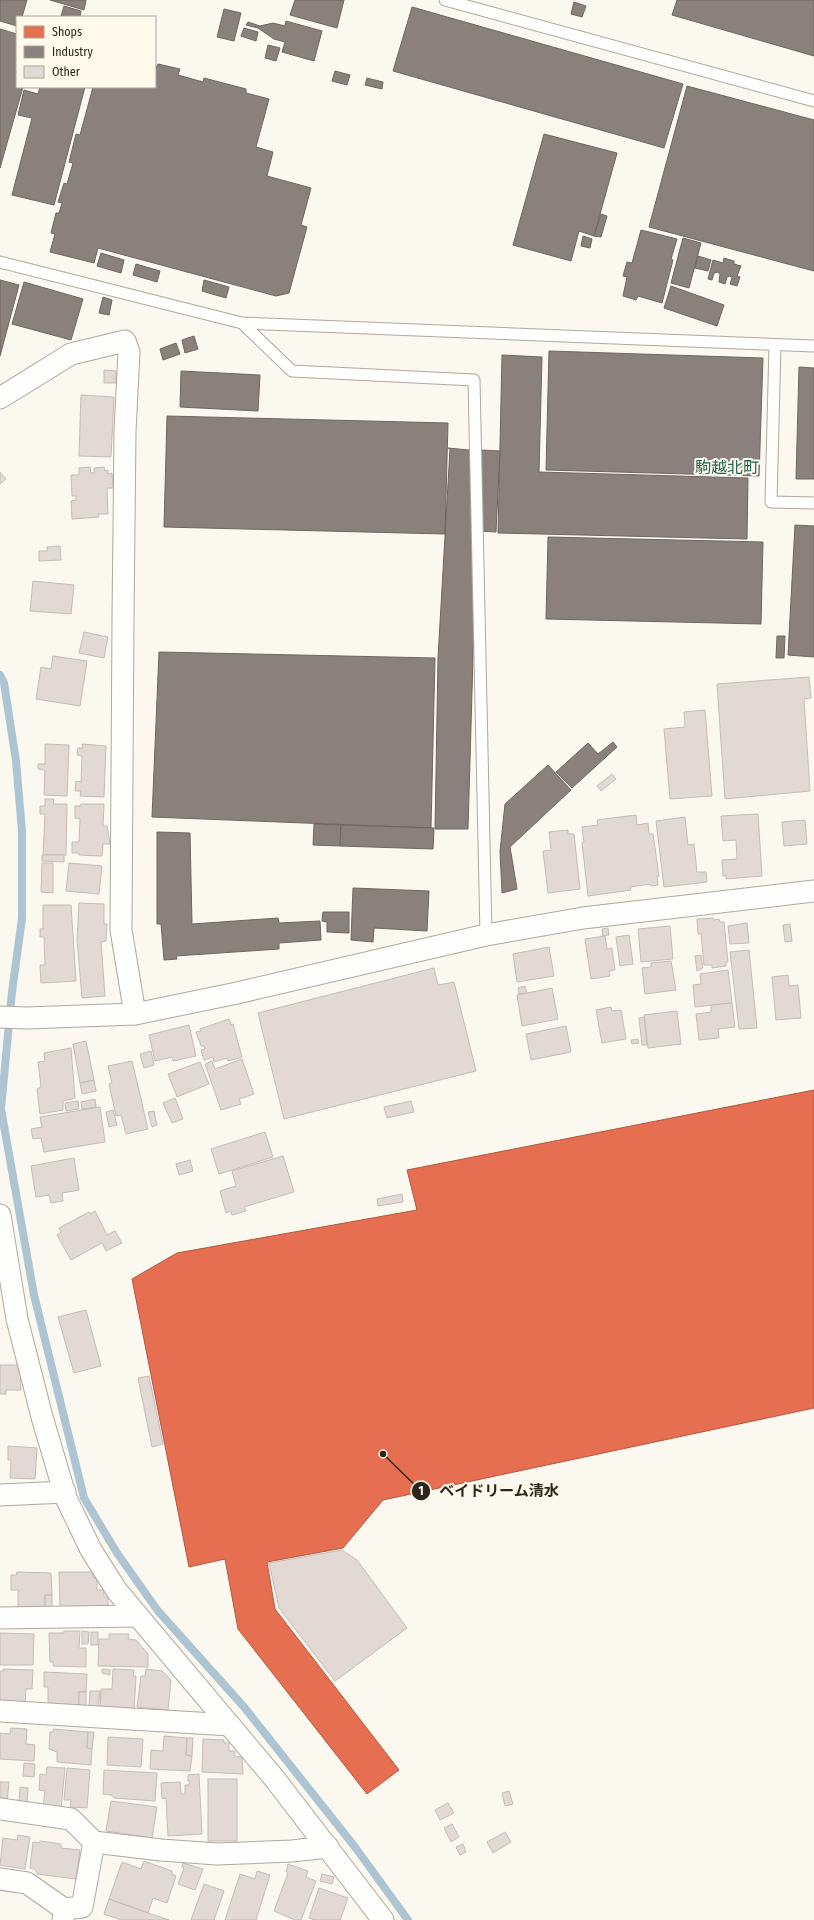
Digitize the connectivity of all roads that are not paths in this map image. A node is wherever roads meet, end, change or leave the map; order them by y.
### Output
1 (445, 0) edge
2 (814, 101) edge
3 (0, 262) edge
4 (242, 323) junction
5 (775, 345) junction
6 (814, 346) edge
7 (0, 398) edge
8 (814, 503) edge
9 (814, 891) edge
10 (486, 935) junction
11 (135, 1014) junction
12 (0, 1017) edge
13 (0, 1215) edge
14 (65, 1492) junction
15 (0, 1495) edge
16 (137, 1616) junction
17 (0, 1618) edge
18 (0, 1711) edge
19 (230, 1725) junction
20 (0, 1809) edge
21 (94, 1842) junction
22 (328, 1847) junction
23 (0, 1879) edge
24 (64, 1914) edge
25 (383, 1920) edge

1 - 2 lane
3 - 4 lane
4 - 5 lane
4 - 10 lane
5 - 6 lane
5 - 8 lane
7 - 11 street
9 - 10 street
10 - 11 street
11 - 12 street
13 - 14 street
14 - 15 street
14 - 16 street
16 - 17 street
16 - 19 street
18 - 19 street
19 - 22 street
20 - 21 street
21 - 22 street
21 - 24 street
22 - 25 street
23 - 24 street

